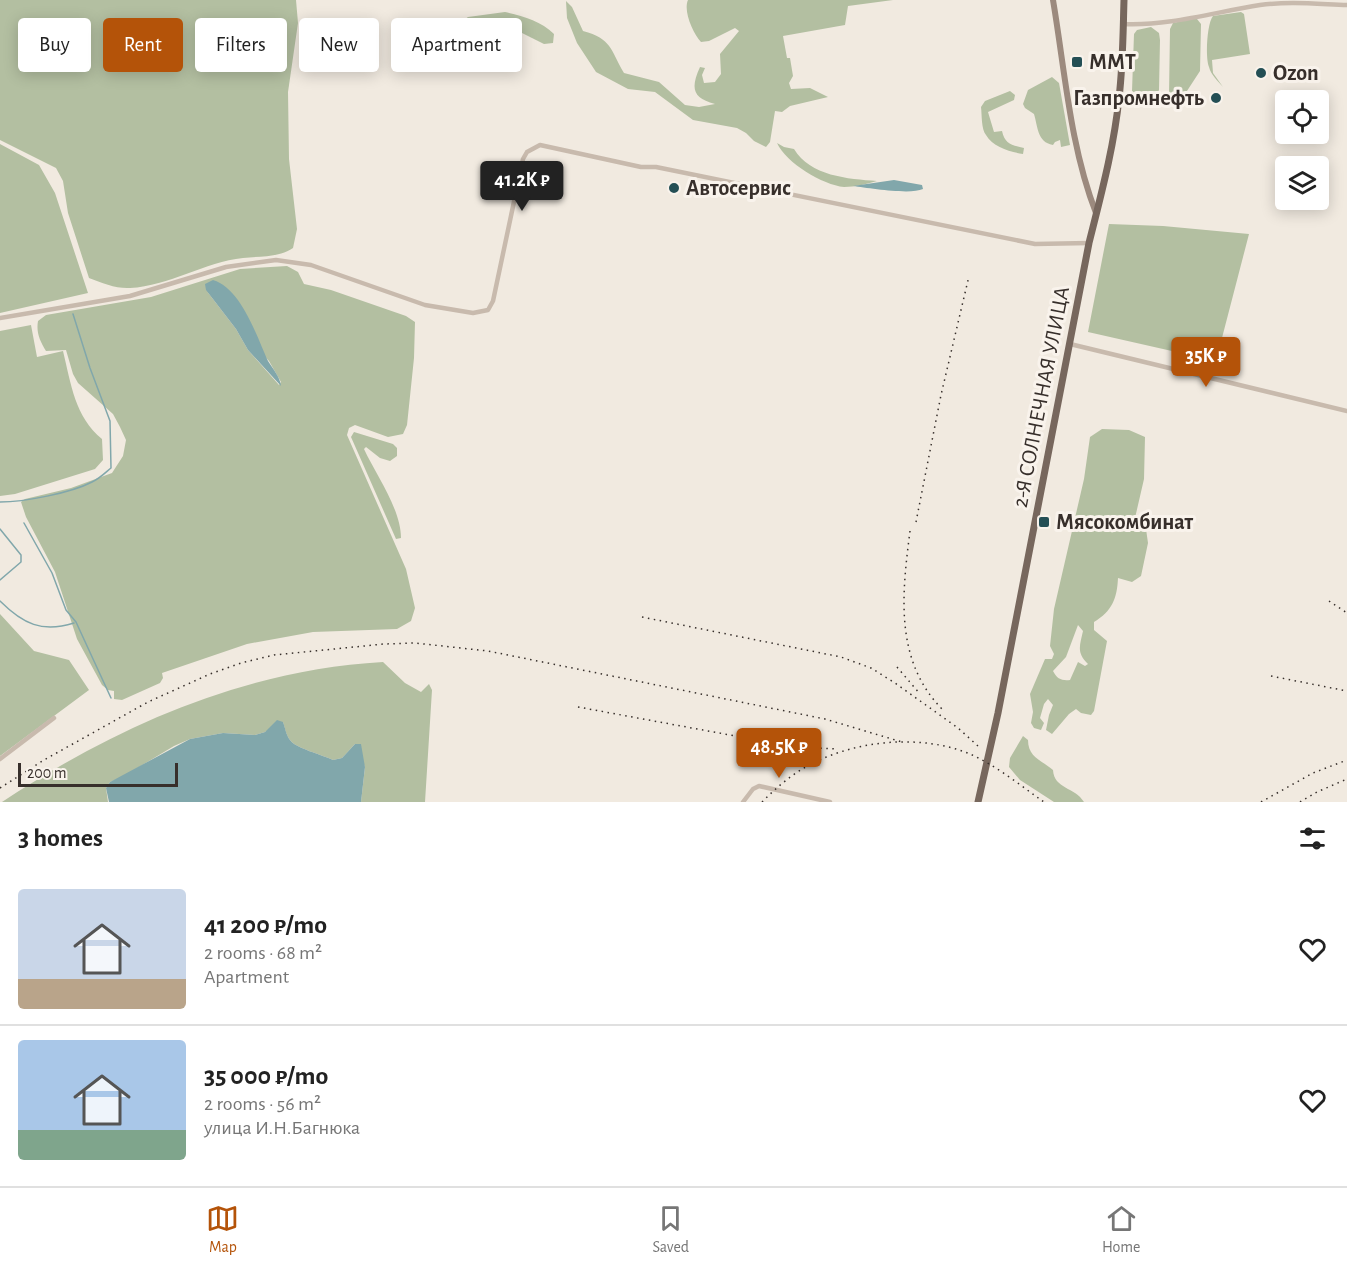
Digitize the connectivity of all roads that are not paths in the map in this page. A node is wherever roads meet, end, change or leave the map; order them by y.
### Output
1 (1053, 0) edge
2 (1124, 0) edge
3 (1347, 5) edge
4 (1124, 24) junction
5 (1096, 213) junction
6 (1089, 243) junction
7 (0, 318) edge
8 (1070, 344) junction
9 (1347, 411) edge
10 (54, 718) dead end
11 (0, 759) edge
12 (743, 802) edge
13 (830, 802) edge
14 (978, 802) edge

1 - 5 main road
2 - 4 main road, 2-Я СОЛНЕЧНАЯ УЛИЦА
3 - 4 street
4 - 5 main road, 2-Я СОЛНЕЧНАЯ УЛИЦА
5 - 6 main road, 2-Я СОЛНЕЧНАЯ УЛИЦА
6 - 7 street
6 - 8 main road, 2-Я СОЛНЕЧНАЯ УЛИЦА
8 - 9 street
8 - 14 main road, 2-Я СОЛНЕЧНАЯ УЛИЦА
10 - 11 street
12 - 13 street

